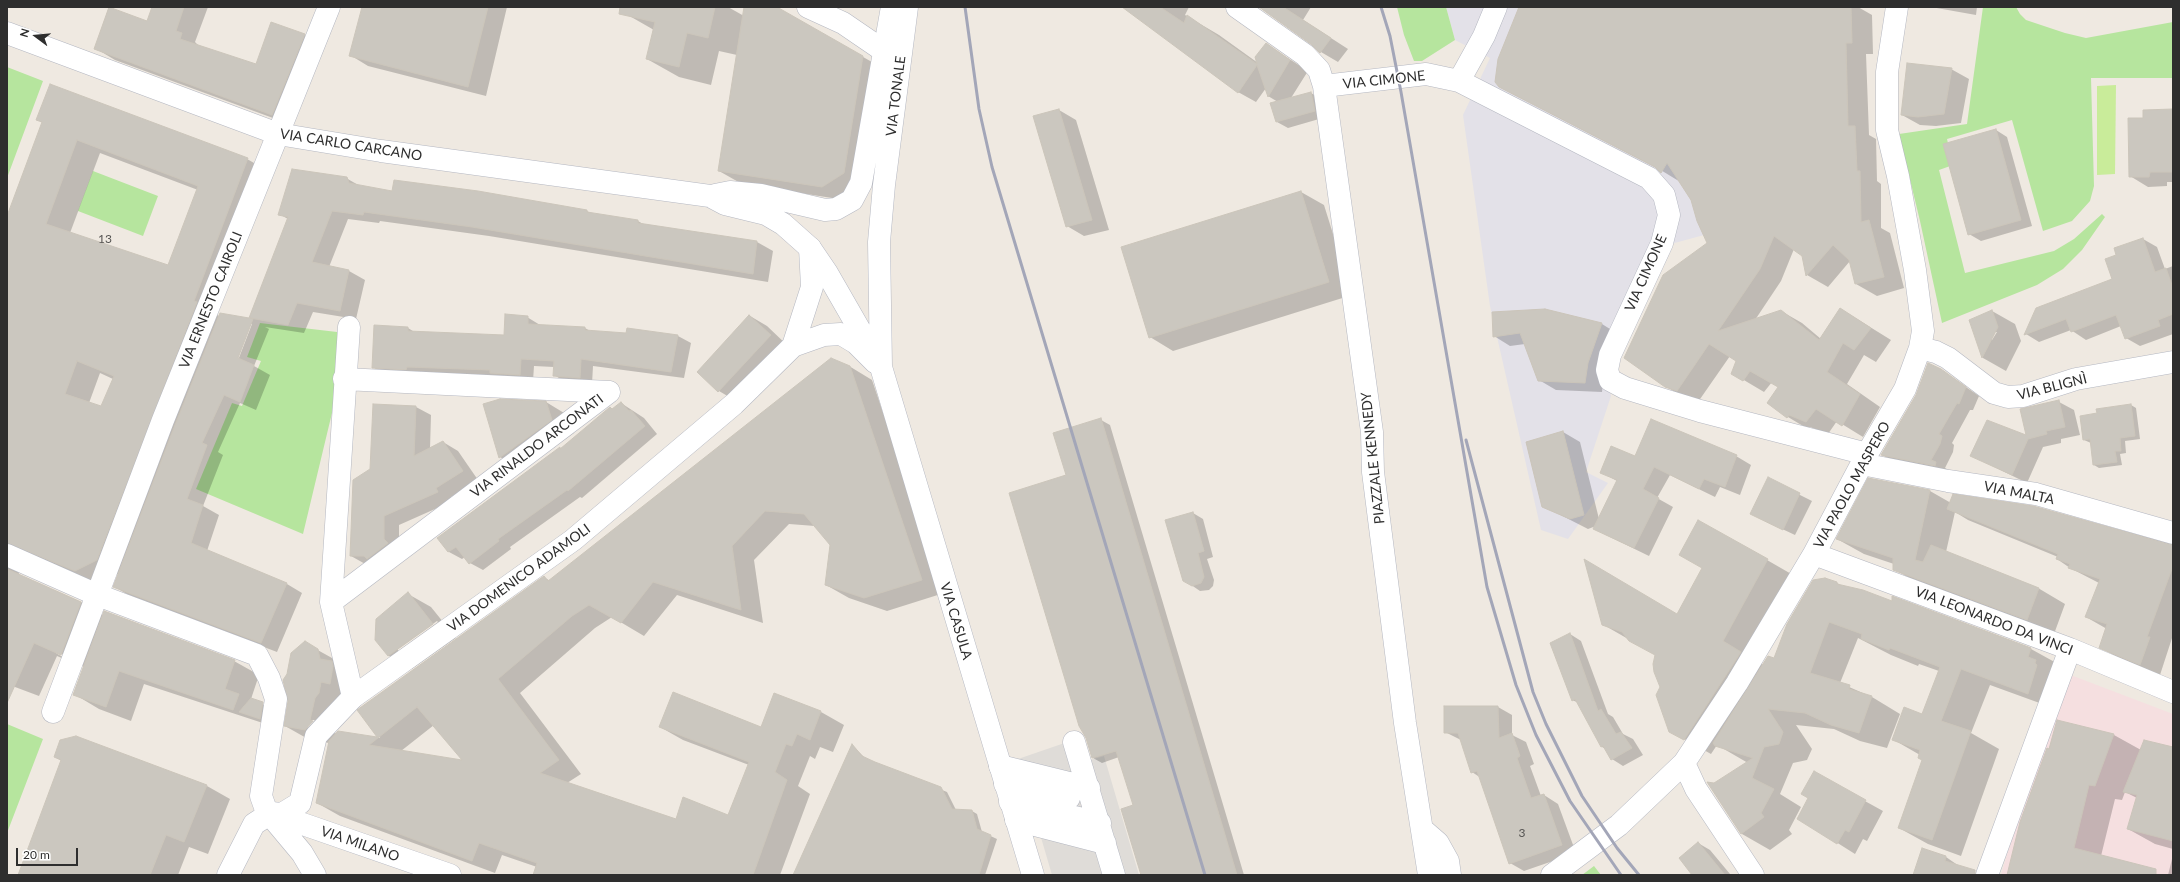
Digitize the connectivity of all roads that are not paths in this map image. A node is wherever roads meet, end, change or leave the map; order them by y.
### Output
1 (329, 7) edge
2 (892, 7) edge
3 (907, 7) edge
4 (1237, 7) edge
5 (1496, 7) edge
6 (1897, 7) edge
7 (819, 10) edge
8 (7, 33) edge
9 (884, 51) junction
10 (1459, 81) junction
11 (1324, 86) junction
12 (278, 134) junction
13 (710, 196) junction
14 (814, 208) joint
15 (810, 248) junction
16 (349, 327) dead end
17 (793, 346) junction
18 (1920, 348) junction
19 (2173, 362) edge
20 (881, 367) junction
21 (344, 379) junction
22 (1864, 459) junction
23 (2173, 533) edge
24 (1814, 554) junction
25 (7, 555) edge
26 (95, 594) junction
27 (331, 602) junction
28 (2070, 649) junction
29 (2173, 692) edge
30 (353, 697) junction
31 (53, 712) dead end
32 (1074, 742) dead end
33 (1684, 763) junction
34 (1008, 793) junction
35 (271, 813) junction
36 (1097, 814) junction
37 (1422, 830) junction
38 (228, 875) edge
39 (315, 875) edge
40 (450, 875) edge
41 (1033, 875) edge
42 (1114, 875) edge
43 (1430, 875) edge
44 (1450, 875) edge
45 (1552, 875) edge
46 (1753, 875) edge
47 (1987, 875) edge

1 - 12 street, VIA ERNESTO CAIROLI
2 - 9 street, VIA TONALE
3 - 20 street, VIA TONALE
4 - 11 street, PIAZZALE KENNEDY
5 - 10 street
6 - 18 street, VIA PAOLO MASPERO
7 - 9 street
8 - 12 street, VIA CARLO CARCANO
9 - 14 street, VIA TONALE
10 - 11 street, VIA CIMONE
10 - 22 street, VIA CIMONE
11 - 37 street, PIAZZALE KENNEDY
12 - 13 street, VIA CARLO CARCANO
12 - 26 street, VIA ERNESTO CAIROLI
13 - 14 street, VIA CARLO CARCANO
13 - 15 street, VIA CARLO CARCANO
15 - 17 street, VIA DOMENICO ADAMOLI
15 - 20 street, VIA CARLO CARCANO
16 - 21 street
17 - 20 street, VIA DOMENICO ADAMOLI
17 - 30 street, VIA DOMENICO ADAMOLI
18 - 19 street, VIA BLIGNÌ
18 - 22 street, VIA PAOLO MASPERO
20 - 34 street, VIA CASULA
21 - 27 street
21 - 27 street, VIA RINALDO ARCONATI
22 - 23 street, VIA MALTA
22 - 24 street, VIA PAOLO MASPERO
24 - 28 street, VIA LEONARDO DA VINCI
24 - 33 street, VIA PAOLO MASPERO
25 - 26 street
26 - 31 street, VIA ERNESTO CAIROLI
26 - 35 street
27 - 30 street
28 - 29 street, VIA LEONARDO DA VINCI
28 - 47 street
30 - 35 street, VIA DOMENICO ADAMOLI
32 - 36 street
33 - 45 street, VIA PAOLO MASPERO
33 - 46 street
34 - 36 street
34 - 36 street
34 - 41 street, VIA CASULA
35 - 38 street
35 - 39 street
35 - 40 street, VIA MILANO
36 - 42 street
37 - 43 street, PIAZZALE KENNEDY
37 - 44 street

